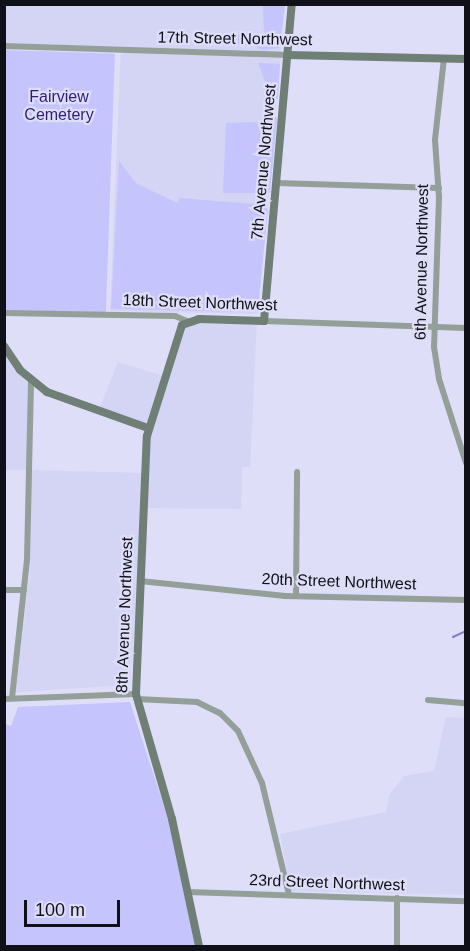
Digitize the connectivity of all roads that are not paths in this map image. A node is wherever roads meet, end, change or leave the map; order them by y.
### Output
1 (292, 4) edge
2 (4, 46) edge
3 (288, 55) junction
4 (444, 58) junction
5 (465, 59) edge
6 (277, 183) junction
7 (439, 188) junction
8 (4, 313) edge
9 (187, 321) junction
10 (264, 321) junction
11 (434, 327) junction
12 (465, 328) edge
13 (4, 346) edge
14 (31, 381) junction
15 (148, 428) junction
16 (465, 463) edge
17 (297, 472) dead end
18 (140, 581) junction
19 (4, 590) edge
20 (24, 590) junction
21 (296, 596) junction
22 (465, 600) edge
23 (137, 696) junction
24 (8, 698) edge
25 (428, 700) dead end
26 (465, 703) edge
27 (188, 892) junction
28 (289, 894) junction
29 (397, 898) junction
30 (465, 901) edge
31 (199, 946) edge
32 (397, 946) edge

1 - 3 street, 7th Avenue Northwest
2 - 3 street, 17th Street Northwest
3 - 4 street, 17th Street Northwest
3 - 6 street, 7th Avenue Northwest
4 - 5 street, 17th Street Northwest
4 - 7 street, 6th Avenue Northwest
6 - 7 street
6 - 10 street, 7th Avenue Northwest
7 - 11 street, 6th Avenue Northwest
8 - 9 street, 18th Street Northwest
9 - 10 street, 18th Street Northwest
9 - 15 street, 8th Avenue Northwest
10 - 11 street, 18th Street Northwest
11 - 12 street, 18th Street Northwest
11 - 16 street, 6th Avenue Northwest
13 - 14 street
14 - 15 street
14 - 20 street
15 - 18 street, 8th Avenue Northwest
17 - 21 street
18 - 21 street, 20th Street Northwest
18 - 23 street, 8th Avenue Northwest
19 - 20 street
20 - 24 street
21 - 22 street, 20th Street Northwest
23 - 24 street
23 - 27 street, 8th Avenue Northwest
23 - 28 street
25 - 26 street
27 - 28 street, 23rd Street Northwest
27 - 31 street, 8th Avenue Northwest
28 - 29 street, 23rd Street Northwest
29 - 30 street, 23rd Street Northwest
29 - 32 street

